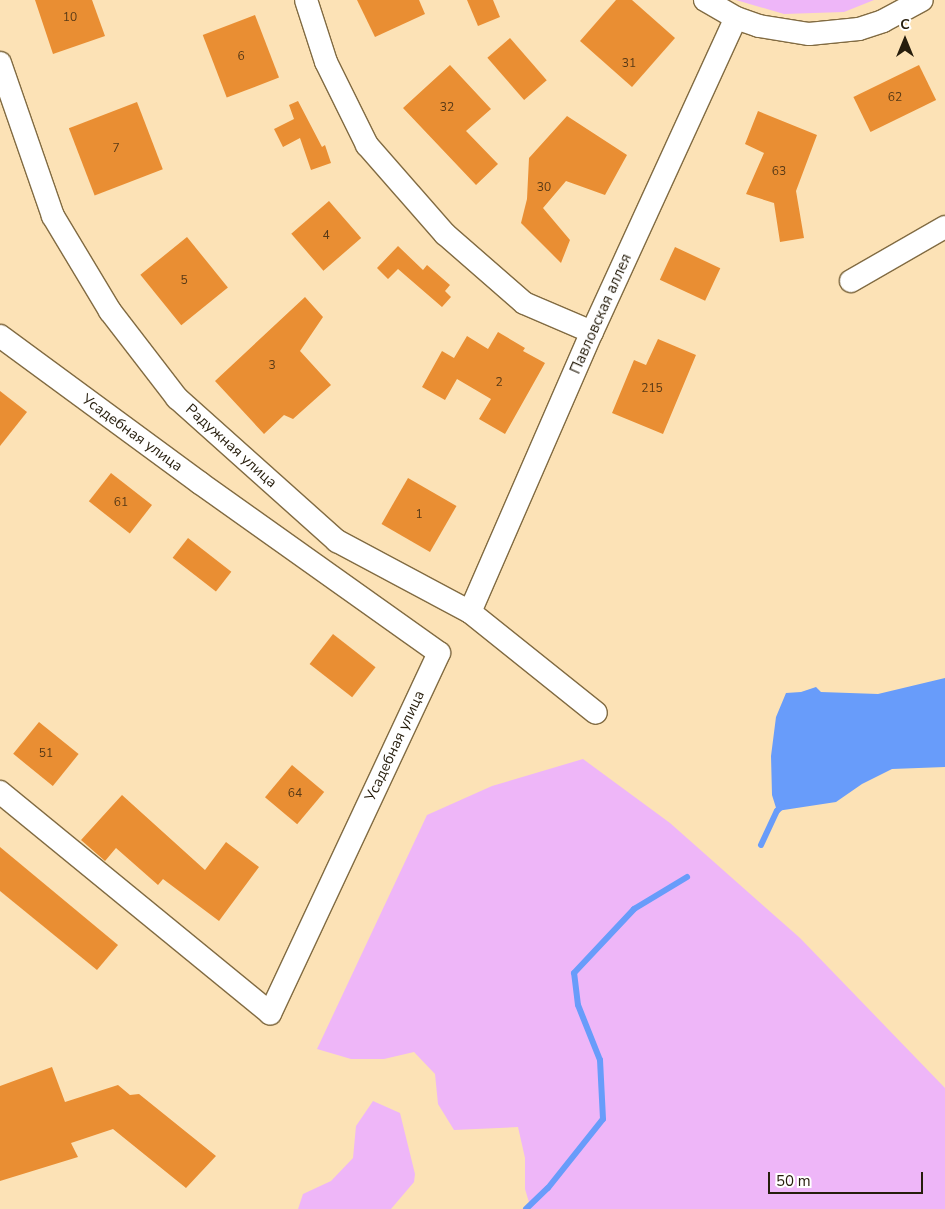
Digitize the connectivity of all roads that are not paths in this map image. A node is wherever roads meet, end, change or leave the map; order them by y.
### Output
1 (306, 0) edge
2 (705, 0) edge
3 (922, 0) edge
4 (736, 18) junction
5 (0, 63) edge
6 (945, 227) edge
7 (850, 281) dead end
8 (592, 332) junction
9 (0, 336) edge
10 (470, 612) junction
11 (596, 713) dead end
12 (0, 792) edge

1 - 8 street
2 - 4 street
3 - 4 street
4 - 8 street, Павловская аллея
5 - 10 street, Радужная улица
6 - 7 street
8 - 10 street, Павловская аллея
9 - 12 street, Усадебная улица
10 - 11 street, Радужная улица

